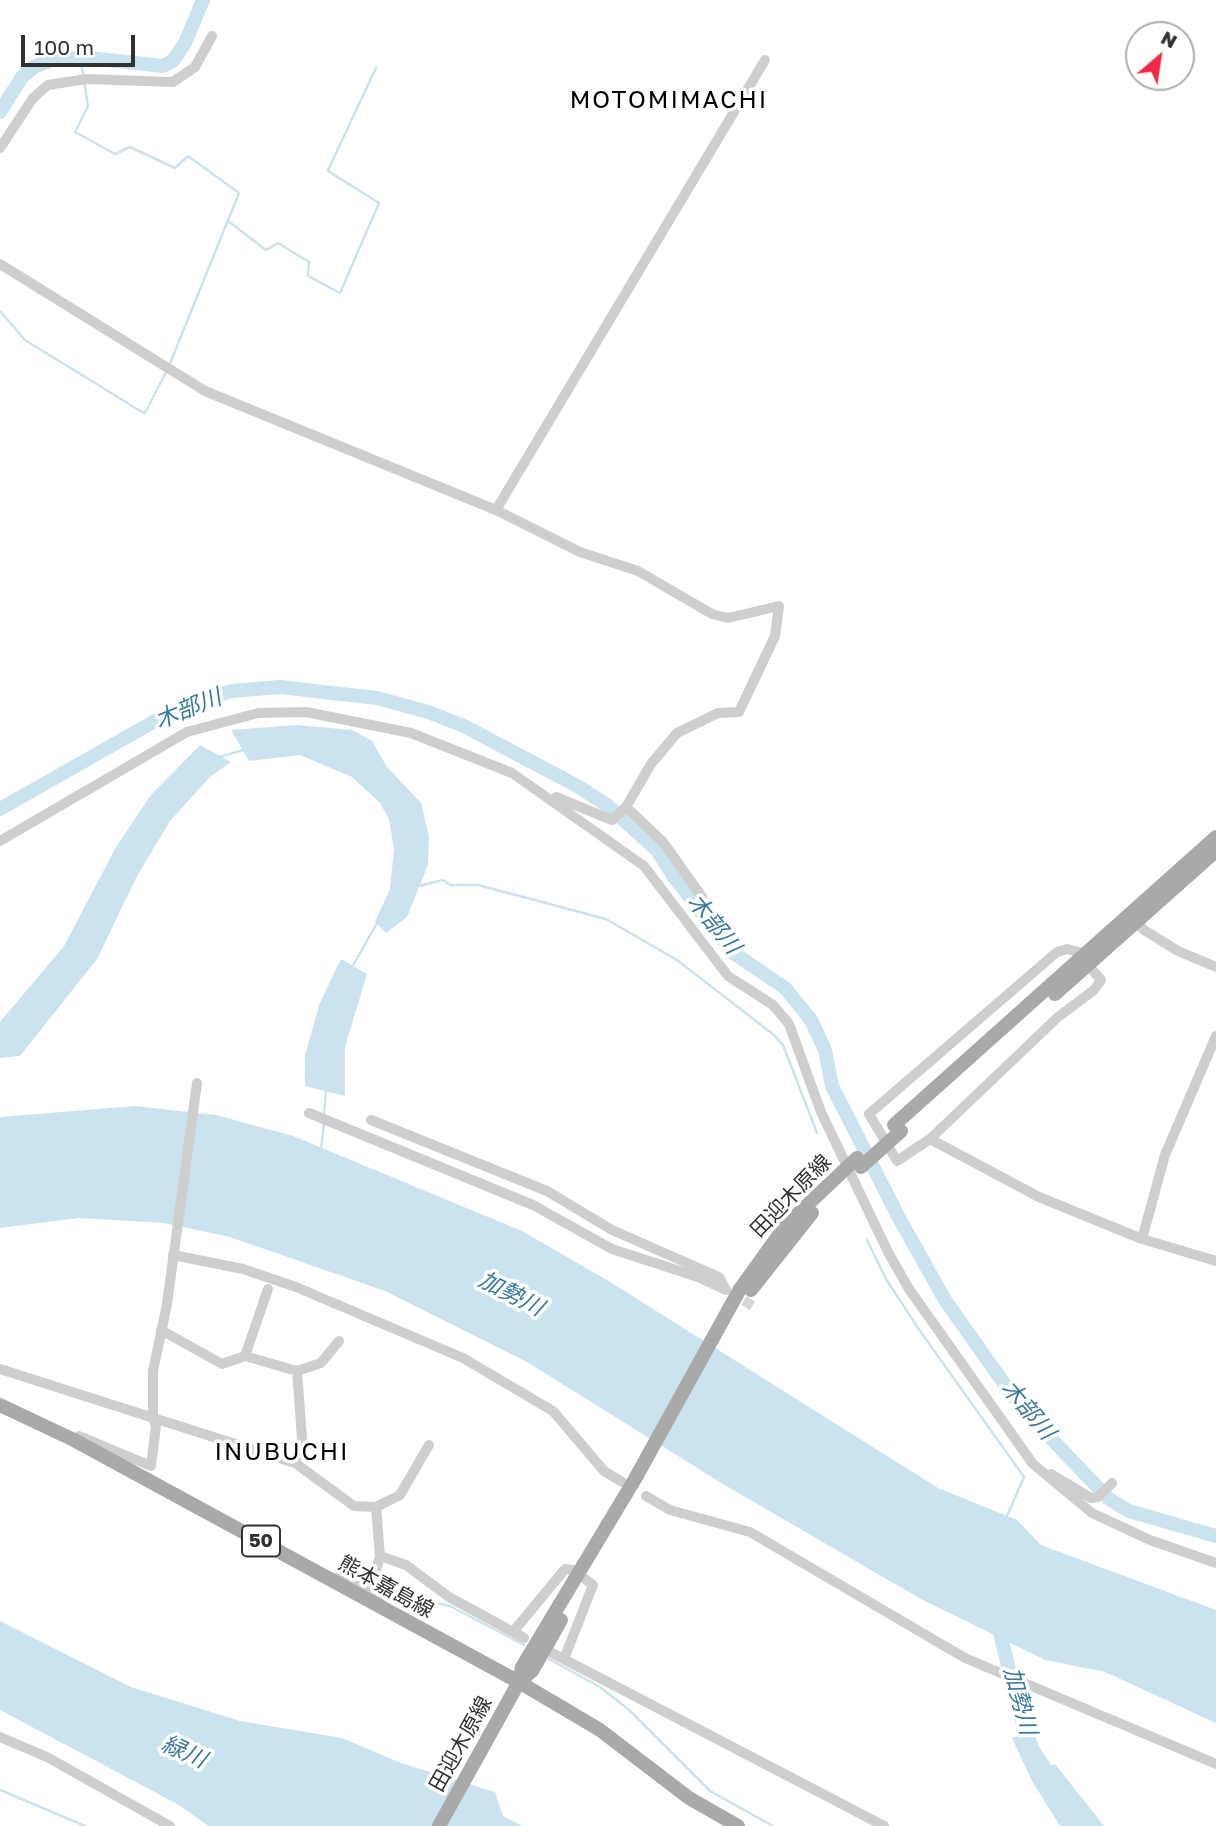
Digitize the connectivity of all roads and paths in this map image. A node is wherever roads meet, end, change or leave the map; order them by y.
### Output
1 (212, 36) dead end
2 (765, 60) dead end
3 (0, 148) edge
4 (0, 264) edge
5 (496, 510) junction
6 (540, 790) junction
7 (624, 809) junction
8 (1216, 837) edge
9 (0, 841) edge
10 (1216, 851) edge
11 (702, 897) dead end
12 (1132, 919) junction
13 (1086, 959) junction
14 (1216, 967) edge
15 (1216, 1036) edge
16 (197, 1083) dead end
17 (309, 1113) dead end
18 (371, 1121) dead end
19 (930, 1139) junction
20 (854, 1167) junction
21 (1142, 1239) junction
22 (173, 1255) junction
23 (1216, 1261) edge
24 (268, 1289) dead end
25 (162, 1330) junction
26 (339, 1341) dead end
27 (245, 1356) junction
28 (0, 1369) edge
29 (297, 1371) junction
30 (0, 1405) edge
31 (153, 1419) junction
32 (74, 1440) junction
33 (429, 1445) dead end
34 (295, 1463) junction
35 (1033, 1464) junction
36 (622, 1482) dead end
37 (1112, 1483) dead end
38 (646, 1496) dead end
39 (376, 1507) junction
40 (380, 1556) junction
41 (1216, 1563) edge
42 (316, 1572) junction
43 (582, 1575) junction
44 (371, 1588) junction
45 (385, 1612) junction
46 (513, 1632) junction
47 (524, 1638) dead end
48 (552, 1653) dead end
49 (564, 1659) junction
50 (519, 1682) junction
51 (0, 1737) edge
52 (1216, 1764) edge
53 (170, 1826) edge
54 (439, 1826) edge
55 (738, 1826) edge
56 (884, 1826) edge

1 - 3 street
2 - 5 street
4 - 5 street
5 - 7 street
6 - 7 street
6 - 9 street
6 - 20 street
7 - 11 street
8 - 12 main road, 田迎木原線
10 - 12 main road, 田迎木原線
12 - 13 main road, 田迎木原線
12 - 14 street
13 - 19 street
13 - 19 street
13 - 20 main road, 田迎木原線, bridge
15 - 21 street
16 - 22 street
17 - 18 street
19 - 21 street
20 - 35 street
20 - 43 main road, 田迎木原線
21 - 23 street
22 - 25 street
22 - 36 street
24 - 27 street
25 - 27 street
25 - 31 street
26 - 29 street
27 - 29 street
28 - 31 street
29 - 34 street
30 - 32 main road, 熊本嘉島線 / 50
31 - 32 street
31 - 34 street
32 - 42 main road, 熊本嘉島線 / 50
33 - 39 street
34 - 39 street
35 - 37 street
35 - 41 street
38 - 52 street
39 - 40 street
40 - 44 street
40 - 46 street
42 - 44 street
42 - 45 main road, 熊本嘉島線 / 50
43 - 46 street
43 - 49 street
43 - 50 main road, 田迎木原線
44 - 45 street
45 - 50 main road, 熊本嘉島線 / 50
46 - 47 street
48 - 49 street
49 - 56 street
50 - 54 main road, 田迎木原線
50 - 55 main road, 熊本嘉島線 / 50
51 - 53 street

